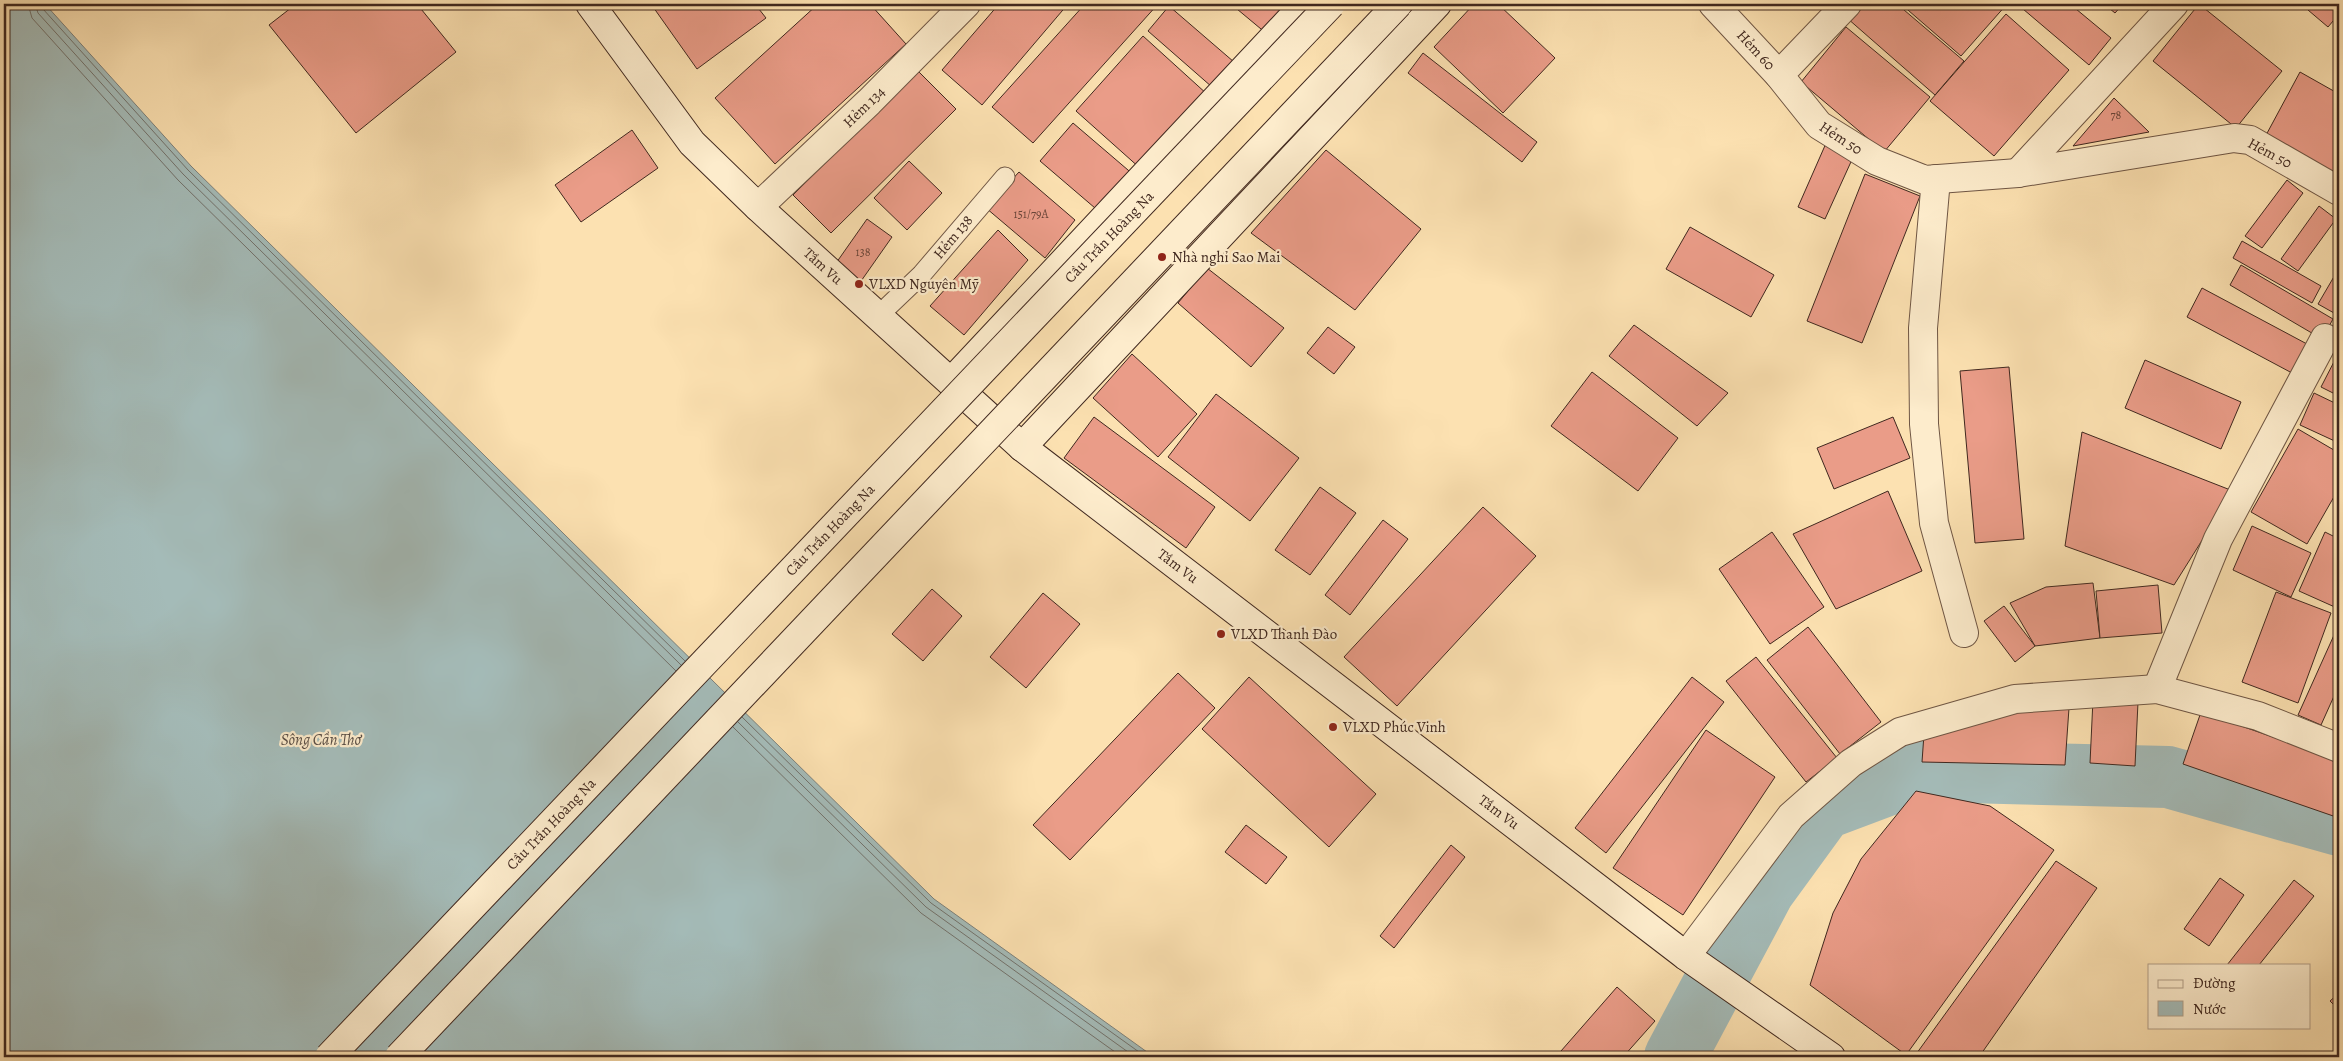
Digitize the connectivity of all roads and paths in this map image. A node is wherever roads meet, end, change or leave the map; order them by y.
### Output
1 (590, 4) edge
2 (966, 4) edge
3 (1305, 4) edge
4 (1331, 4) edge
5 (1398, 4) edge
6 (1437, 4) edge
7 (1712, 4) edge
8 (1847, 4) edge
9 (2174, 4) edge
10 (1779, 75) junction
11 (2018, 173) junction
12 (1005, 176) dead end
13 (1936, 179) junction
14 (2339, 191) edge
15 (758, 207) junction
16 (878, 316) junction
17 (2325, 338) dead end
18 (951, 382) junction
19 (1022, 446) junction
20 (1964, 633) dead end
21 (2157, 689) junction
22 (2339, 748) edge
23 (1688, 956) junction
24 (1828, 1055) edge
25 (330, 1057) edge
26 (399, 1057) edge

1 - 15 street, Tầm Vu
2 - 15 street, Hẻm 134
3 - 18 street
4 - 25 street, Cầu Trần Hoàng Na, bridge
5 - 26 street, bridge
6 - 19 street
7 - 10 street, Hẻm 60
8 - 10 street
9 - 11 street
10 - 13 street, Hẻm 50
11 - 13 street, Hẻm 50
11 - 14 street, Hẻm 50
12 - 16 lane, Hẻm 138
13 - 20 street
15 - 16 street, Tầm Vu
16 - 18 street, Tầm Vu
17 - 21 street
18 - 19 street, Tầm Vu
19 - 23 street, Tầm Vu
21 - 22 street
21 - 23 street
23 - 24 street, Tầm Vu

